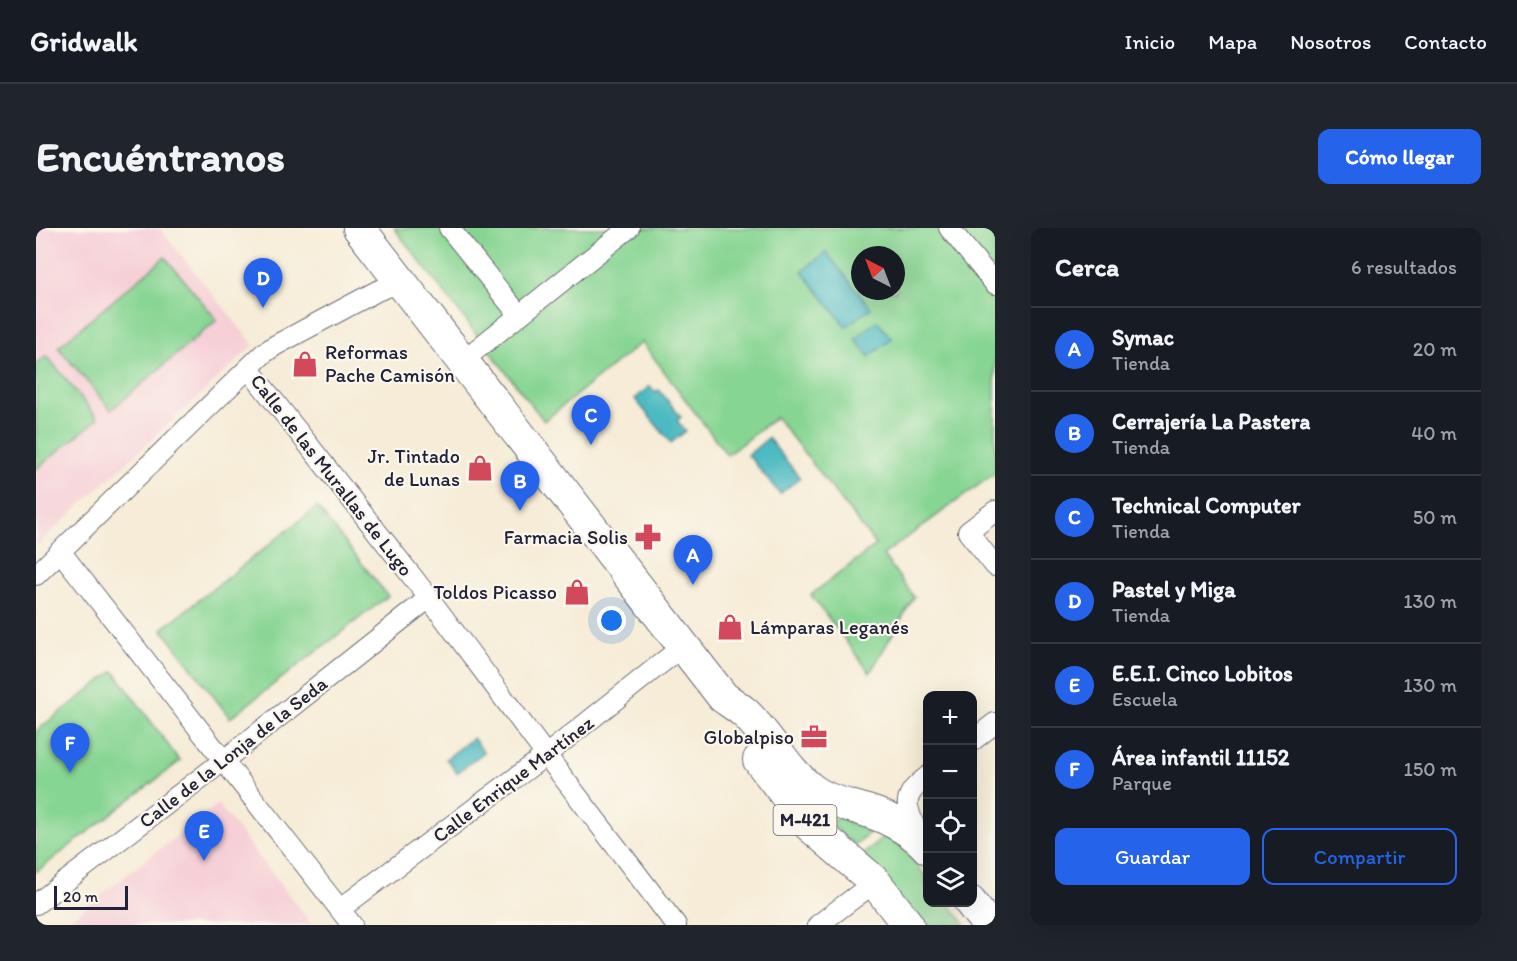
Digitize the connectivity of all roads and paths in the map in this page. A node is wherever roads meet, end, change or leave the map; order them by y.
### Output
1 (359, 228) edge
2 (449, 228) edge
3 (629, 228) edge
4 (949, 228) edge
5 (400, 282) junction
6 (995, 284) edge
7 (519, 315) junction
8 (462, 362) junction
9 (248, 368) junction
10 (995, 511) edge
11 (60, 551) junction
12 (995, 566) edge
13 (36, 575) edge
14 (429, 598) junction
15 (683, 646) junction
16 (723, 697) junction
17 (995, 723) edge
18 (977, 737) edge
19 (546, 755) junction
20 (223, 761) junction
21 (923, 779) edge
22 (923, 843) edge
23 (923, 844) edge
24 (875, 882) junction
25 (36, 904) edge
26 (973, 907) edge
27 (340, 909) junction
28 (352, 925) edge
29 (676, 925) edge
30 (818, 925) edge
31 (908, 925) edge
32 (988, 925) edge

1 - 5 main road, M-421
2 - 7 street
3 - 7 street
4 - 6 street
5 - 8 main road, M-421
5 - 9 street
7 - 8 street
8 - 15 main road, M-421
9 - 11 street
9 - 14 street, Calle de las Murallas de Lugo
10 - 12 street
11 - 13 street
11 - 20 street
14 - 19 street, Calle de las Murallas de Lugo
14 - 20 street, Calle de la Lonja de la Seda
15 - 16 main road, M-421
15 - 19 street, Calle Enrique Martínez
16 - 23 main road
16 - 24 main road, M-421
17 - 18 street
19 - 27 street, Calle Enrique Martínez
19 - 29 street, Calle de las Murallas de Lugo
20 - 25 street, Calle de la Lonja de la Seda
20 - 27 street
21 - 22 street
24 - 30 street
24 - 31 main road, M-421
26 - 32 main road
27 - 28 street

